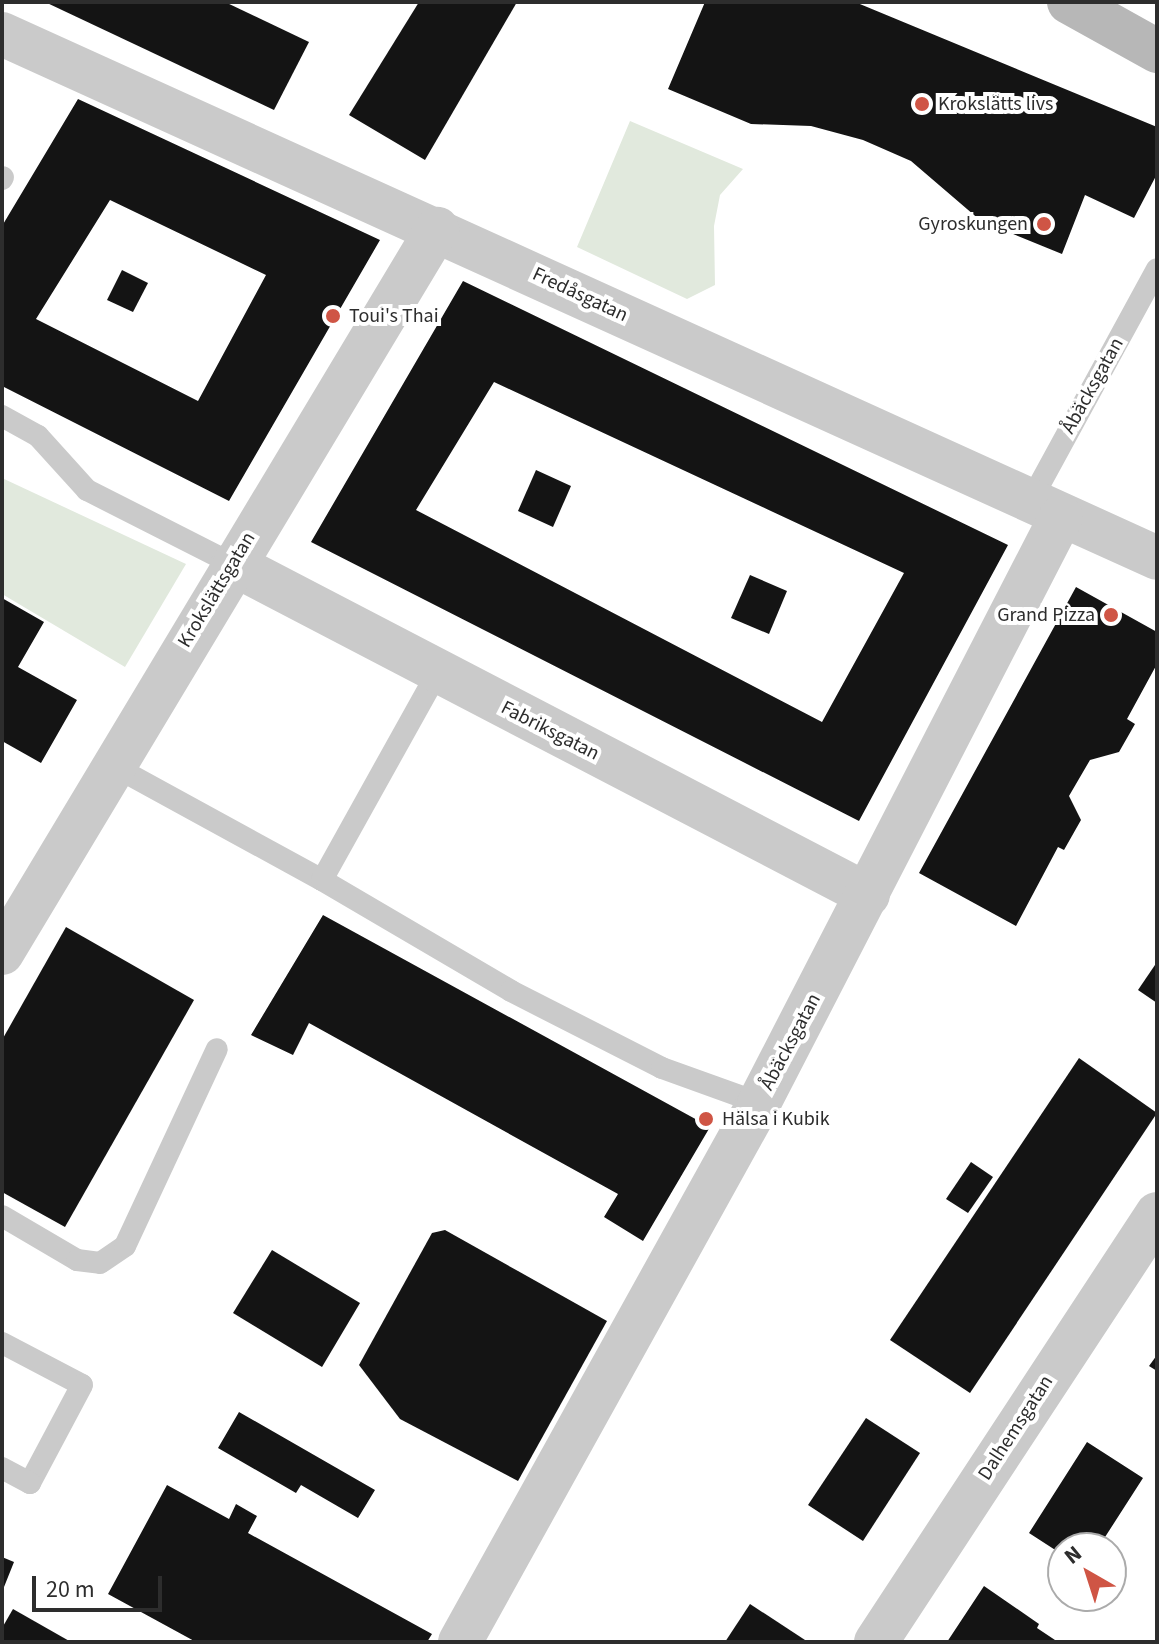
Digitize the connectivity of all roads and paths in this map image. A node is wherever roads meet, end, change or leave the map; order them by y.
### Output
1 (1069, 2) edge
2 (2, 34) edge
3 (1157, 51) edge
4 (437, 229) junction
5 (1157, 269) edge
6 (2, 416) edge
7 (1046, 510) junction
8 (1157, 558) edge
9 (233, 564) junction
10 (438, 672) junction
11 (112, 765) junction
12 (322, 880) junction
13 (868, 895) junction
14 (2, 953) edge
15 (217, 1049) dead end
16 (759, 1103) junction
17 (1157, 1214) edge
18 (2, 1216) edge
19 (2, 1343) edge
20 (2, 1468) edge
21 (460, 1642) edge
22 (876, 1642) edge

1 - 3 main road
2 - 4 street, Fredåsgatan
4 - 7 street, Fredåsgatan
4 - 9 street, Krokslättsgatan
5 - 7 lane, Åbäcksgatan
6 - 9 lane
7 - 8 street, Fredåsgatan
7 - 13 street, Åbäcksgatan
9 - 10 street, Fabriksgatan
9 - 11 street, Krokslättsgatan
10 - 12 lane
10 - 13 street, Fabriksgatan
11 - 12 lane
11 - 14 street, Krokslättsgatan
12 - 16 lane
13 - 16 street, Åbäcksgatan
15 - 18 lane
16 - 21 street, Åbäcksgatan
17 - 22 street, Dalhemsgatan
19 - 20 lane

